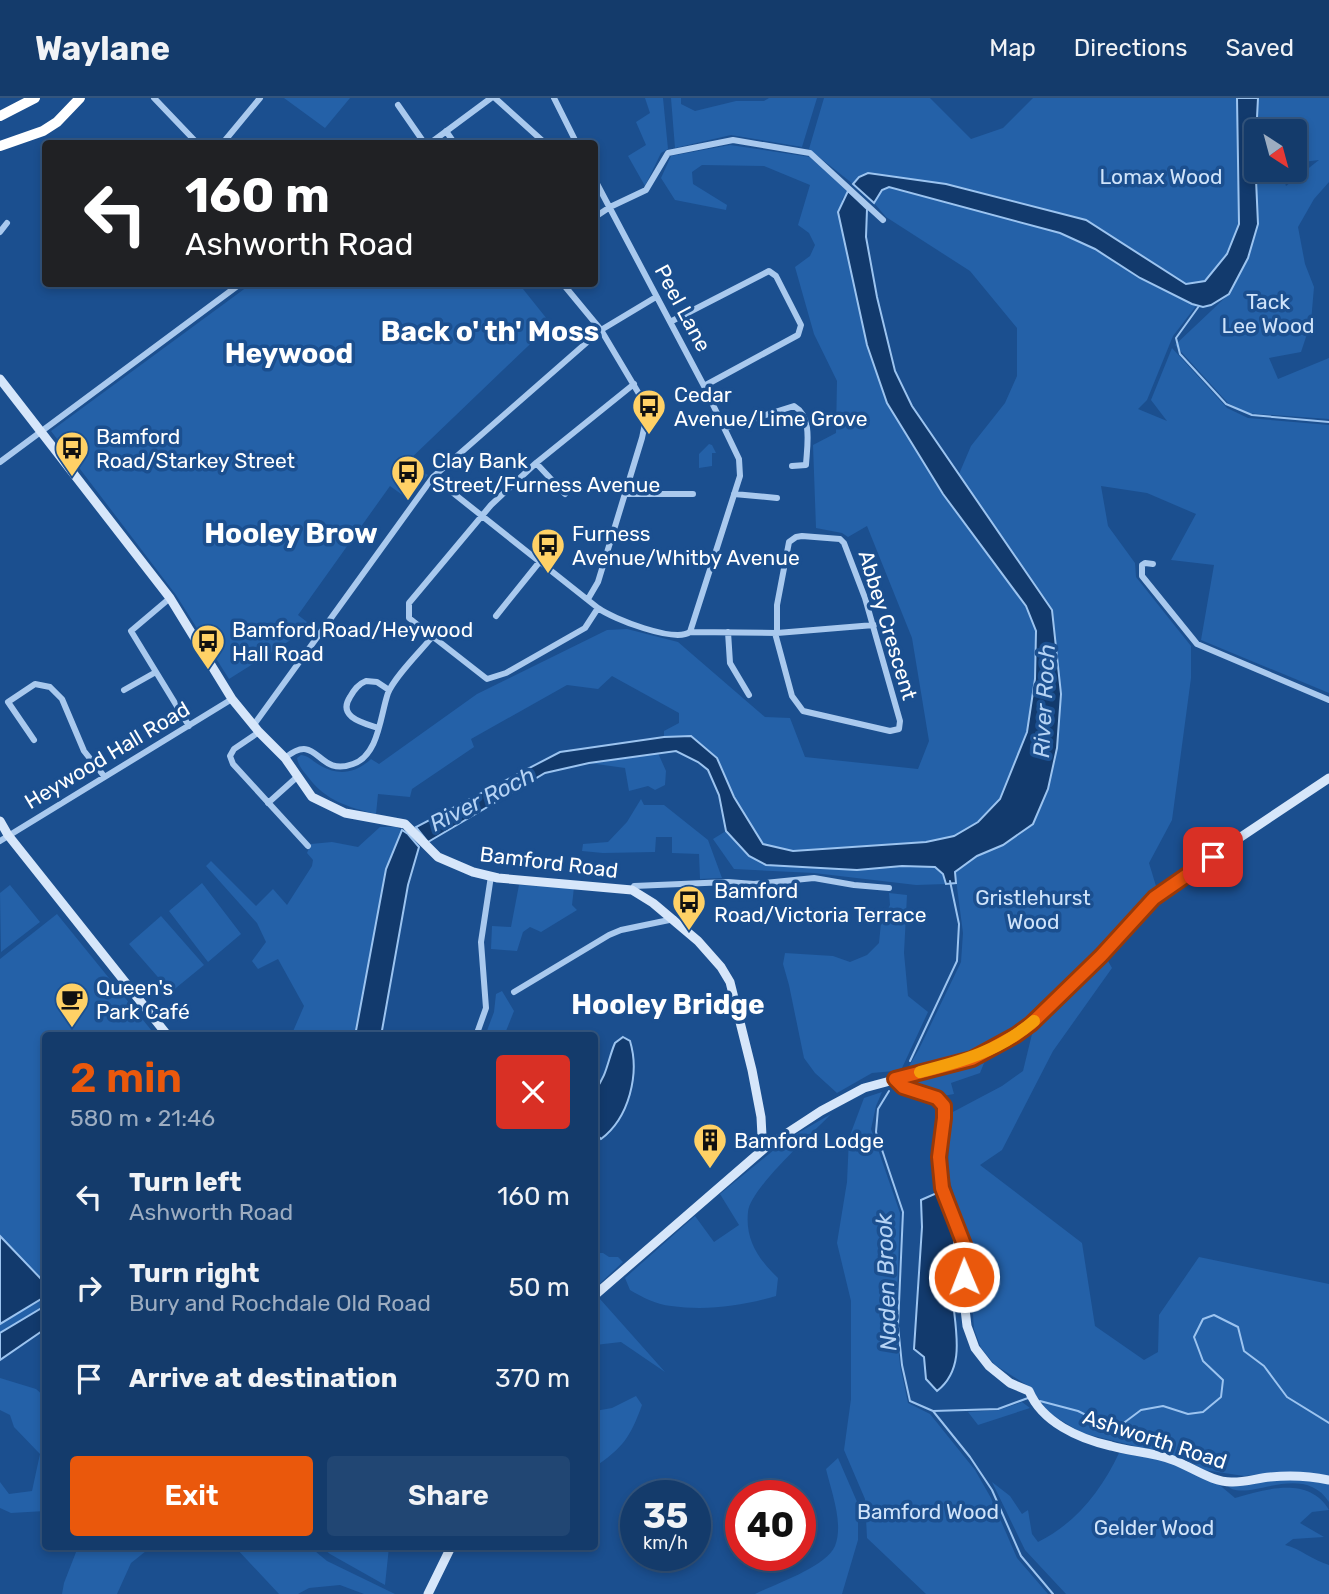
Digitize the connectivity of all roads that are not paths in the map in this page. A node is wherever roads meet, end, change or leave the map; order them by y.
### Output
1 (35, 98) edge
2 (80, 98) edge
3 (154, 98) edge
4 (166, 98) edge
5 (260, 98) edge
6 (493, 98) edge
7 (563, 98) edge
8 (555, 100) edge
9 (20, 101) edge
10 (161, 105) junction
11 (398, 105) dead end
12 (0, 116) edge
13 (446, 131) junction
14 (194, 140) edge
15 (225, 140) edge
16 (424, 140) edge
17 (433, 140) edge
18 (452, 140) edge
19 (541, 140) edge
20 (575, 140) edge
21 (0, 146) edge
22 (598, 186) edge
23 (598, 191) edge
24 (602, 195) junction
25 (610, 207) junction
26 (598, 215) edge
27 (883, 220) dead end
28 (7, 223) dead end
29 (0, 232) edge
30 (236, 287) edge
31 (565, 287) edge
32 (656, 297) junction
33 (670, 322) junction
34 (601, 330) junction
35 (0, 379) edge
36 (634, 384) junction
37 (704, 386) junction
38 (9, 390) junction
39 (0, 396) edge
40 (725, 428) junction
41 (41, 430) junction
42 (0, 462) edge
43 (536, 463) junction
44 (792, 466) dead end
45 (433, 477) junction
46 (565, 494) dead end
47 (626, 494) junction
48 (693, 494) dead end
49 (734, 494) junction
50 (777, 498) dead end
51 (481, 514) junction
52 (541, 560) junction
53 (1153, 564) dead end
54 (170, 598) junction
55 (588, 599) junction
56 (598, 607) junction
57 (496, 616) dead end
58 (874, 625) junction
59 (690, 632) junction
60 (729, 632) junction
61 (776, 633) junction
62 (432, 637) junction
63 (156, 671) junction
64 (124, 690) dead end
65 (389, 690) junction
66 (749, 695) dead end
67 (232, 699) junction
68 (1329, 700) edge
69 (189, 726) junction
70 (378, 728) junction
71 (256, 729) junction
72 (34, 740) dead end
73 (285, 758) junction
74 (104, 776) junction
75 (297, 777) junction
76 (1329, 778) edge
77 (268, 803) junction
78 (0, 821) edge
79 (4, 838) edge
80 (309, 846) dead end
81 (491, 876) junction
82 (889, 888) dead end
83 (632, 890) junction
84 (674, 919) junction
85 (514, 992) dead end
86 (165, 1032) edge
87 (478, 1032) edge
88 (895, 1079) junction
89 (761, 1118) junction
90 (777, 1138) junction
91 (766, 1147) junction
92 (598, 1292) edge
93 (1329, 1480) edge
94 (450, 1550) edge
95 (446, 1559) junction
96 (428, 1594) edge
97 (434, 1594) edge

1 - 9 highway
2 - 21 highway
3 - 10 street
4 - 10 street
5 - 15 street
6 - 13 street
6 - 19 street
7 - 8 street
8 - 20 street
9 - 12 highway
10 - 14 street
11 - 16 street
13 - 17 street
13 - 18 street
22 - 24 street, Peel Lane
23 - 24 street
24 - 25 street, Peel Lane
25 - 26 street
25 - 27 street
25 - 32 street, Peel Lane
28 - 29 street
30 - 41 street
31 - 34 street
32 - 33 street, Peel Lane
32 - 34 street
33 - 37 street, Peel Lane
33 - 37 street
34 - 36 street
34 - 45 street
35 - 38 street, Bamford Road
36 - 43 street
36 - 47 street
37 - 40 street, Peel Lane
38 - 39 street
38 - 41 street, Bamford Road
40 - 44 street
40 - 49 street, Peel Lane
41 - 42 street
41 - 54 street, Bamford Road
43 - 46 street
43 - 51 street
45 - 51 street
45 - 71 street
47 - 48 street
47 - 55 street
49 - 50 street
49 - 59 street, Peel Lane
51 - 52 street
51 - 62 street
52 - 55 street
52 - 57 street
53 - 68 street
54 - 63 street
54 - 67 street, Bamford Road
55 - 56 street
56 - 59 street
56 - 62 street
58 - 61 street
58 - 61 street, Abbey Crescent
58 - 61 street, Abbey Crescent
59 - 60 street
60 - 61 street
60 - 66 street
62 - 65 street
63 - 64 street
63 - 69 street
65 - 70 street
65 - 70 street
67 - 69 street, Heywood Hall Road
67 - 71 street, Bamford Road
69 - 74 street, Heywood Hall Road
70 - 73 street
71 - 73 street, Bamford Road
71 - 77 street
72 - 74 street
73 - 75 street, Bamford Road
74 - 79 street, Heywood Hall Road
75 - 77 street
75 - 81 street, Bamford Road
76 - 88 street
77 - 80 street
78 - 79 street
79 - 86 street
81 - 83 street, Bamford Road
81 - 87 street
82 - 83 street
83 - 84 street, Bamford Road
84 - 85 street
84 - 89 street, Bamford Road
88 - 90 street
88 - 93 street, Ashworth Road
89 - 90 street, Bamford Road
89 - 91 street, Bamford Road
90 - 91 street
91 - 92 street
94 - 95 street
95 - 96 street
95 - 97 street

